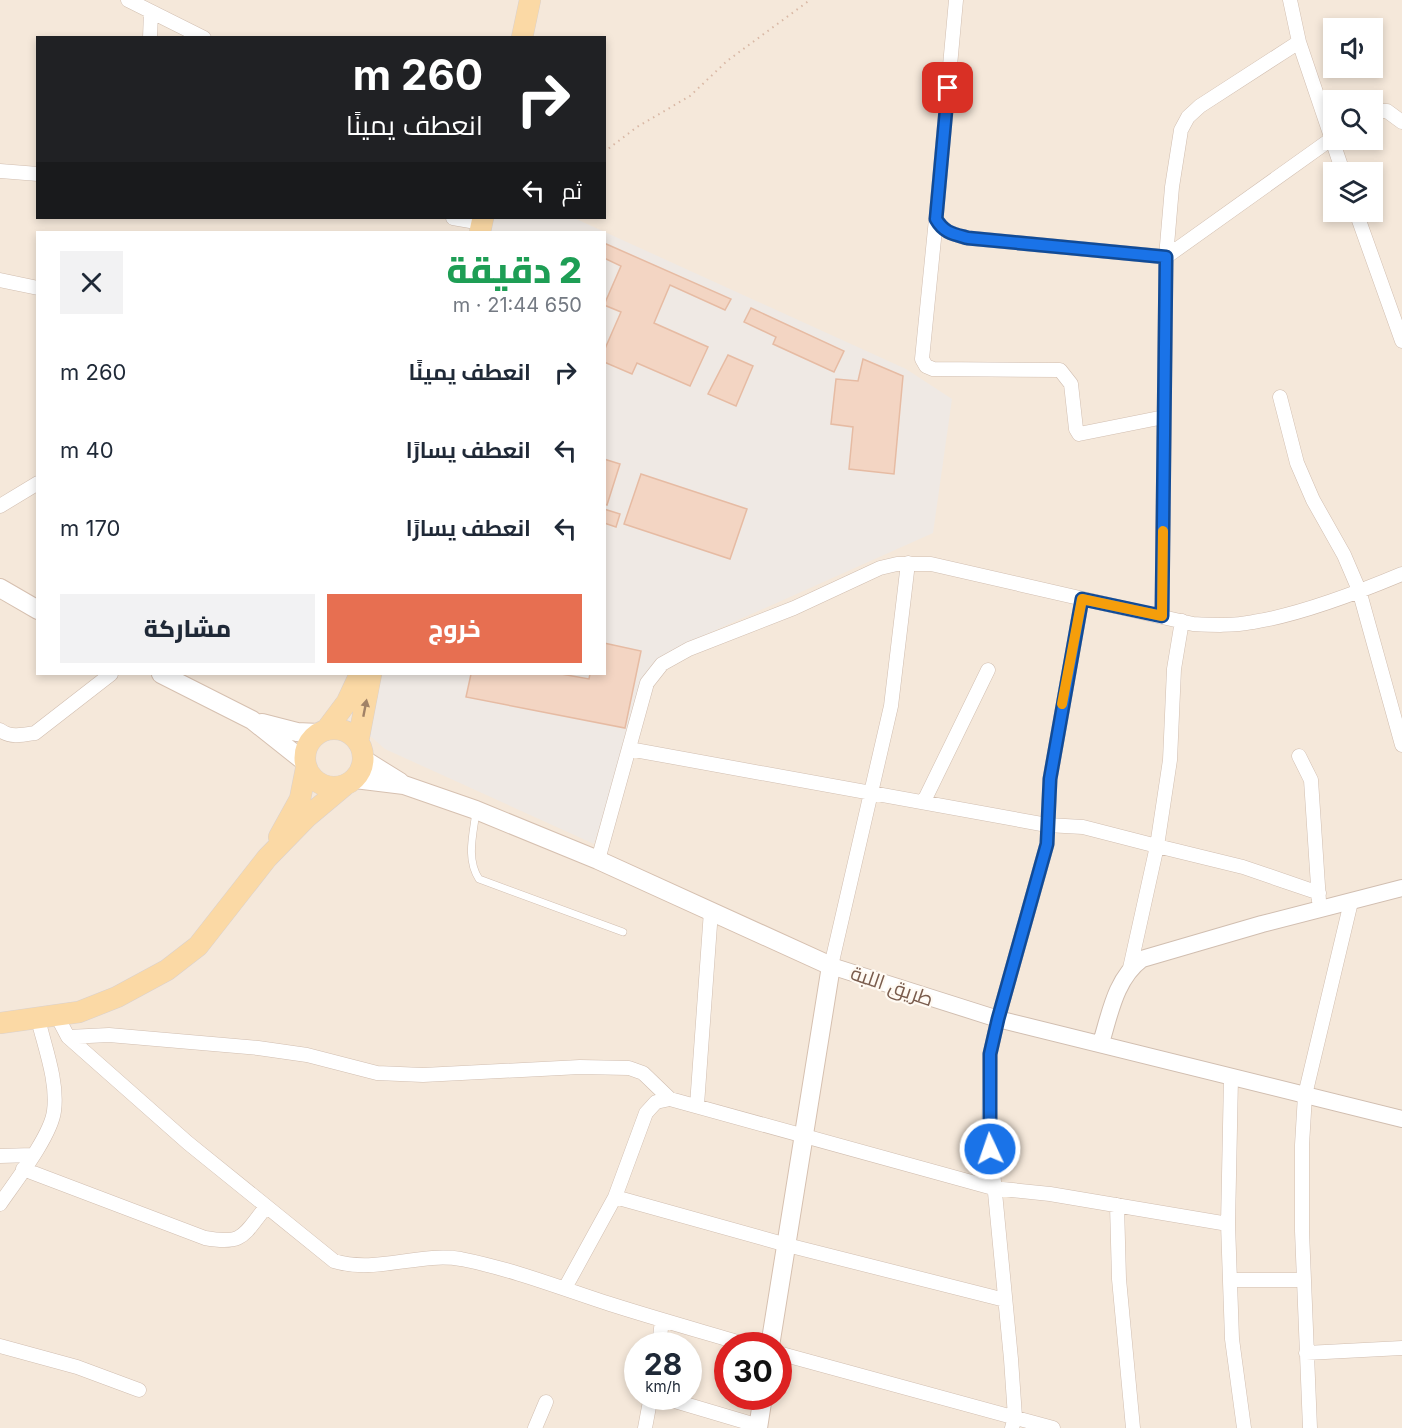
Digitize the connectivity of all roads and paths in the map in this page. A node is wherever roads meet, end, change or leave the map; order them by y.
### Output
1 (128, 0) edge
2 (530, 0) edge
3 (810, 0) edge
4 (956, 0) edge
5 (1290, 0) edge
6 (151, 12) junction
7 (150, 36) edge
8 (200, 36) edge
9 (522, 36) edge
10 (1299, 42) junction
11 (1383, 111) edge
12 (1323, 112) edge
13 (1402, 122) edge
14 (1323, 144) edge
15 (606, 150) edge
16 (0, 171) edge
17 (36, 174) edge
18 (458, 219) edge
19 (936, 219) junction
20 (1360, 222) edge
21 (482, 224) edge
22 (1166, 257) junction
23 (0, 280) edge
24 (36, 288) edge
25 (1402, 341) edge
26 (1280, 397) dead end
27 (1164, 417) junction
28 (36, 484) edge
29 (0, 506) edge
30 (908, 563) junction
31 (1402, 574) edge
32 (0, 588) edge
33 (1359, 590) junction
34 (1082, 599) junction
35 (36, 608) edge
36 (1162, 616) junction
37 (1182, 621) junction
38 (988, 670) dead end
39 (110, 675) edge
40 (163, 675) edge
41 (360, 675) edge
42 (371, 675) edge
43 (1398, 714) edge
44 (252, 720) junction
45 (0, 730) edge
46 (323, 731) junction
47 (1402, 745) edge
48 (629, 748) junction
49 (361, 750) junction
50 (1299, 756) dead end
51 (305, 765) junction
52 (350, 782) junction
53 (404, 785) junction
54 (871, 792) junction
55 (924, 801) junction
56 (476, 810) junction
57 (1047, 825) junction
58 (1157, 846) junction
59 (267, 858) junction
60 (598, 860) junction
61 (1402, 888) edge
62 (1319, 901) junction
63 (1351, 902) junction
64 (711, 911) junction
65 (624, 932) dead end
66 (831, 966) junction
67 (1130, 968) junction
68 (48, 1018) junction
69 (998, 1019) junction
70 (0, 1023) edge
71 (68, 1037) junction
72 (1101, 1043) junction
73 (1232, 1078) junction
74 (1305, 1095) junction
75 (670, 1099) junction
76 (697, 1105) junction
77 (1402, 1119) edge
78 (804, 1136) junction
79 (32, 1155) junction
80 (0, 1156) edge
81 (23, 1169) junction
82 (993, 1188) junction
83 (615, 1197) junction
84 (0, 1204) edge
85 (1117, 1205) junction
86 (266, 1207) junction
87 (1228, 1224) junction
88 (787, 1245) junction
89 (1230, 1280) junction
90 (1304, 1280) junction
91 (565, 1288) junction
92 (1005, 1300) junction
93 (662, 1320) junction
94 (661, 1332) edge
95 (772, 1332) edge
96 (714, 1335) edge
97 (0, 1346) edge
98 (1402, 1348) edge
99 (1306, 1353) junction
100 (792, 1357) edge
101 (139, 1390) dead end
102 (546, 1402) dead end
103 (648, 1410) edge
104 (702, 1410) edge
105 (761, 1410) edge
106 (1013, 1422) edge
107 (758, 1427) edge
108 (536, 1428) edge
109 (645, 1428) edge
110 (1053, 1428) edge
111 (1133, 1428) edge
112 (1244, 1428) edge
113 (1310, 1428) edge

1 - 6 street
2 - 9 main road
3 - 15 path
4 - 19 street
5 - 10 street
6 - 7 street
6 - 8 street
10 - 12 street
10 - 22 street
11 - 13 street
14 - 22 street
16 - 17 street
18 - 21 street
19 - 22 street
19 - 27 street
20 - 25 street
22 - 27 street
23 - 24 street
26 - 33 street
27 - 36 street
28 - 29 street
30 - 34 street
30 - 48 street
30 - 54 street
31 - 33 street
32 - 35 main road
33 - 37 street
33 - 43 street
34 - 36 street
34 - 57 street
36 - 37 street
37 - 58 street
38 - 55 street
39 - 45 street
40 - 44 main road
41 - 46 main road
49 -> 42 main road
43 - 47 street
44 - 46 main road
44 - 51 main road
46 - 49 main road
46 - 51 main road
48 - 54 street
48 - 60 street
49 - 52 main road
49 - 53 main road, طريق اللبة
50 - 62 street
51 - 52 main road
51 - 59 main road
52 - 53 main road, طريق اللبة
52 - 59 main road
53 - 56 main road, طريق اللبة
54 - 55 street
54 - 66 street
55 - 57 street
56 - 60 main road, طريق اللبة
56 - 65 lane
57 - 58 street
57 - 69 street
58 - 62 street
58 - 67 street
59 - 68 main road
60 - 64 main road, طريق اللبة
61 - 63 street
62 - 63 street
62 - 67 street
63 - 74 street
64 - 66 main road, طريق اللبة
64 - 76 street
66 - 69 street, طريق اللبة
66 - 78 main road
67 - 72 street
68 - 70 main road
68 - 71 street
68 - 79 street
69 - 72 street, طريق اللبة
69 - 82 street
71 - 75 street
71 - 86 street
72 - 73 street, طريق اللبة
73 - 74 street, طريق اللبة
73 - 87 street
74 - 77 street, طريق اللبة
74 - 90 street
75 - 76 street
75 - 83 street
76 - 78 street
78 - 82 street
78 - 88 main road
79 - 80 street
79 - 81 street
81 - 84 street
81 - 86 street
82 - 85 street
82 - 92 street
83 - 88 street
83 - 91 street
85 - 87 street
85 - 111 street
86 - 91 street
87 - 89 street
88 - 92 street
88 - 95 main road
89 - 90 street
89 - 112 street
90 - 99 street
91 - 93 street
92 - 106 street
93 - 94 street
93 - 96 street
97 - 101 street
98 - 99 street
99 - 113 street
100 - 106 street
102 - 108 street
103 - 109 street
104 - 107 street
105 - 107 main road
106 - 110 street

